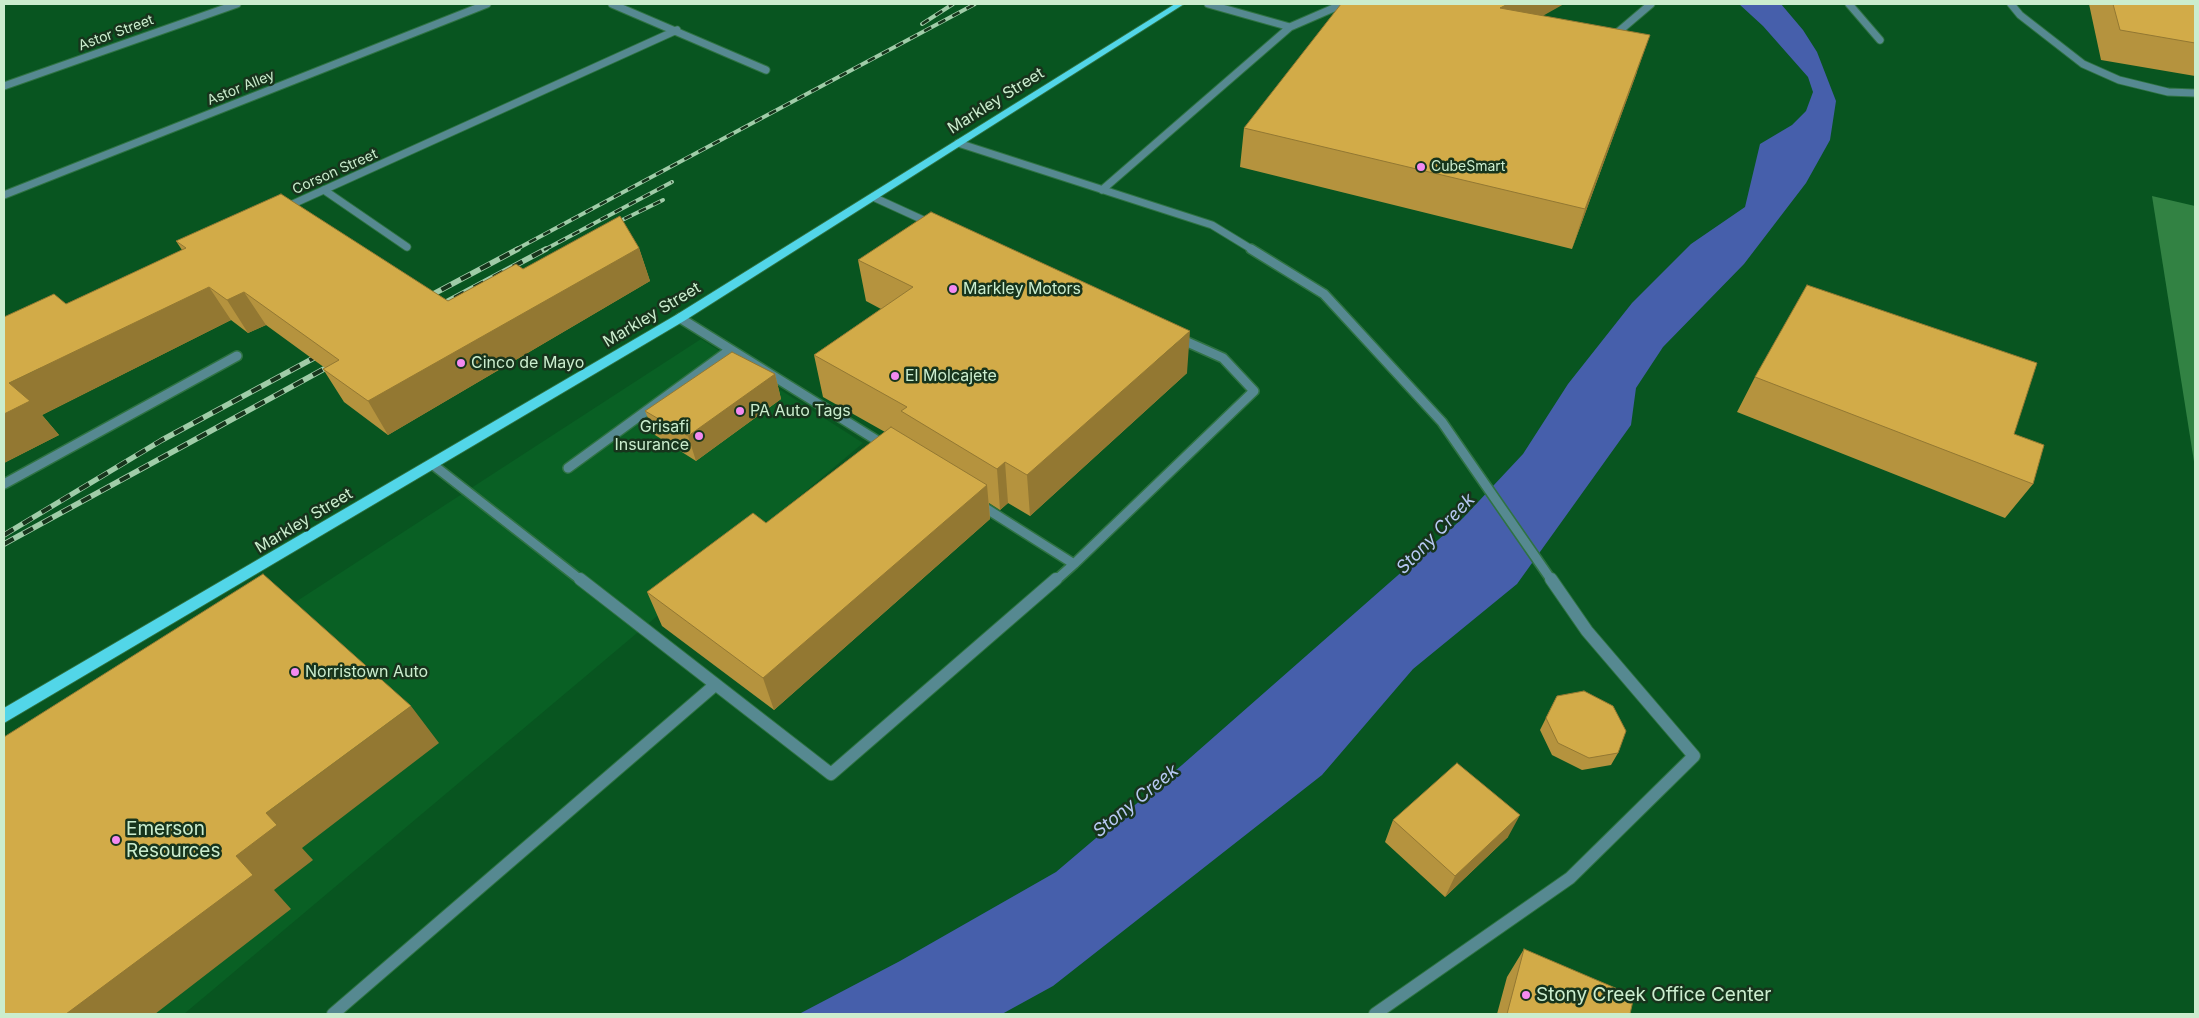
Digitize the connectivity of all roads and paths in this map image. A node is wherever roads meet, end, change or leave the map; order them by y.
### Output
1 (237, 4) edge
2 (487, 4) edge
3 (613, 4) edge
4 (1180, 4) edge
5 (1208, 4) edge
6 (1343, 4) edge
7 (1651, 4) edge
8 (1849, 4) edge
9 (2011, 4) edge
10 (1290, 27) junction
11 (677, 30) junction
12 (1610, 39) edge
13 (1880, 40) dead end
14 (766, 70) dead end
15 (4, 86) edge
16 (2195, 93) edge
17 (958, 144) junction
18 (324, 190) junction
19 (1102, 190) junction
20 (4, 195) edge
21 (873, 197) junction
22 (280, 210) edge
23 (945, 230) edge
24 (407, 247) dead end
25 (680, 318) junction
26 (1169, 334) edge
27 (730, 350) junction
28 (237, 356) dead end
29 (898, 454) edge
30 (432, 464) junction
31 (568, 468) dead end
32 (4, 484) edge
33 (974, 501) edge
34 (1074, 564) junction
35 (715, 686) junction
36 (4, 716) edge
37 (333, 1014) edge
38 (1375, 1014) edge

1 - 15 street, Astor Street
2 - 20 street, Astor Alley
3 - 11 street
4 - 17 highway, Markley Street
5 - 10 street
6 - 10 street
7 - 12 street
8 - 13 street
9 - 16 street
10 - 19 street
11 - 14 street
11 - 18 street, Corson Street
17 - 19 street
17 - 21 highway, Markley Street
18 - 22 street, Corson Street
18 - 24 street
19 - 38 street
21 - 23 street
21 - 25 highway, Markley Street
25 - 27 street
25 - 30 highway, Markley Street
26 - 34 street
27 - 29 street
27 - 31 street
28 - 32 street
30 - 35 street
30 - 36 highway, Markley Street
33 - 34 street
34 - 35 street
35 - 37 street

